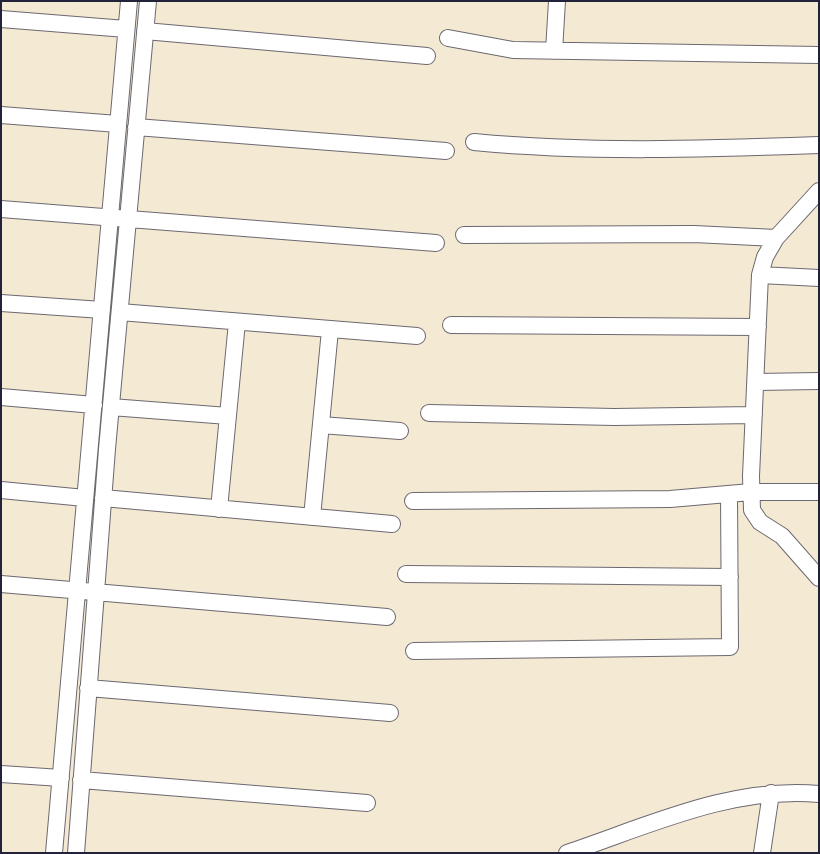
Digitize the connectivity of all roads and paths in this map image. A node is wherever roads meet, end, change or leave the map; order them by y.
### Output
1 (129, 1) edge
2 (148, 1) edge
3 (557, 1) edge
4 (1, 19) edge
5 (126, 29) junction
6 (145, 31) junction
7 (448, 38) dead end
8 (554, 52) junction
9 (819, 55) edge
10 (427, 56) dead end
11 (1, 115) edge
12 (118, 124) junction
13 (136, 127) junction
14 (474, 142) dead end
15 (819, 145) edge
16 (446, 151) dead end
17 (819, 191) edge
18 (1, 209) edge
19 (110, 218) junction
20 (128, 219) junction
21 (464, 235) dead end
22 (776, 238) junction
23 (436, 243) dead end
24 (760, 275) junction
25 (819, 278) edge
26 (1, 303) edge
27 (102, 310) junction
28 (120, 312) junction
29 (237, 322) junction
30 (451, 325) dead end
31 (758, 327) junction
32 (330, 330) junction
33 (417, 336) dead end
34 (819, 381) edge
35 (756, 382) junction
36 (1, 398) edge
37 (94, 405) junction
38 (111, 407) junction
39 (429, 413) dead end
40 (754, 415) junction
41 (228, 416) junction
42 (321, 425) junction
43 (400, 431) dead end
44 (1, 490) edge
45 (751, 492) junction
46 (819, 492) edge
47 (729, 494) junction
48 (85, 498) junction
49 (103, 498) junction
50 (413, 501) dead end
51 (219, 509) junction
52 (312, 517) junction
53 (392, 524) dead end
54 (406, 574) dead end
55 (730, 577) junction
56 (819, 578) edge
57 (1, 584) edge
58 (77, 590) junction
59 (96, 592) junction
60 (387, 617) dead end
61 (414, 651) dead end
62 (88, 688) junction
63 (390, 713) dead end
64 (1, 774) edge
65 (61, 778) junction
66 (82, 780) junction
67 (771, 793) junction
68 (819, 794) edge
69 (367, 802) dead end
70 (54, 853) edge
71 (76, 853) edge
72 (567, 853) edge
73 (762, 853) edge

1 - 5 street
2 - 6 street
3 - 8 street
4 - 5 street
5 - 12 street
6 - 10 street
6 - 13 street
7 - 8 street
8 - 9 street
11 - 12 street
12 - 19 street
13 - 16 street
13 - 20 street
14 - 15 street
17 - 22 street
18 - 19 street
19 - 20 street
19 - 27 street
20 - 23 street
20 - 28 street
21 - 22 street
22 - 24 street
24 - 25 street
24 - 31 street
26 - 27 street
27 - 37 street
28 - 29 street
28 - 38 street
29 - 32 street
29 - 41 street
30 - 31 street
31 - 35 street
32 - 33 street
32 - 42 street
34 - 35 street
35 - 40 street
36 - 37 street
37 - 48 street
38 - 41 street
38 - 49 street
39 - 40 street
40 - 45 street
41 - 51 street
42 - 43 street
42 - 52 street
44 - 48 street
45 - 46 street
45 - 47 street
45 - 56 street
47 - 50 street
47 - 55 street
48 - 58 street
49 - 51 street
49 - 59 street
51 - 52 street
52 - 53 street
54 - 55 street
55 - 61 street
57 - 58 street
58 - 59 street
58 - 65 street
59 - 60 street
59 - 62 street
62 - 63 street
62 - 66 street
64 - 65 street
65 - 70 street
66 - 69 street
66 - 71 street
67 - 68 street
67 - 72 street
67 - 73 street

